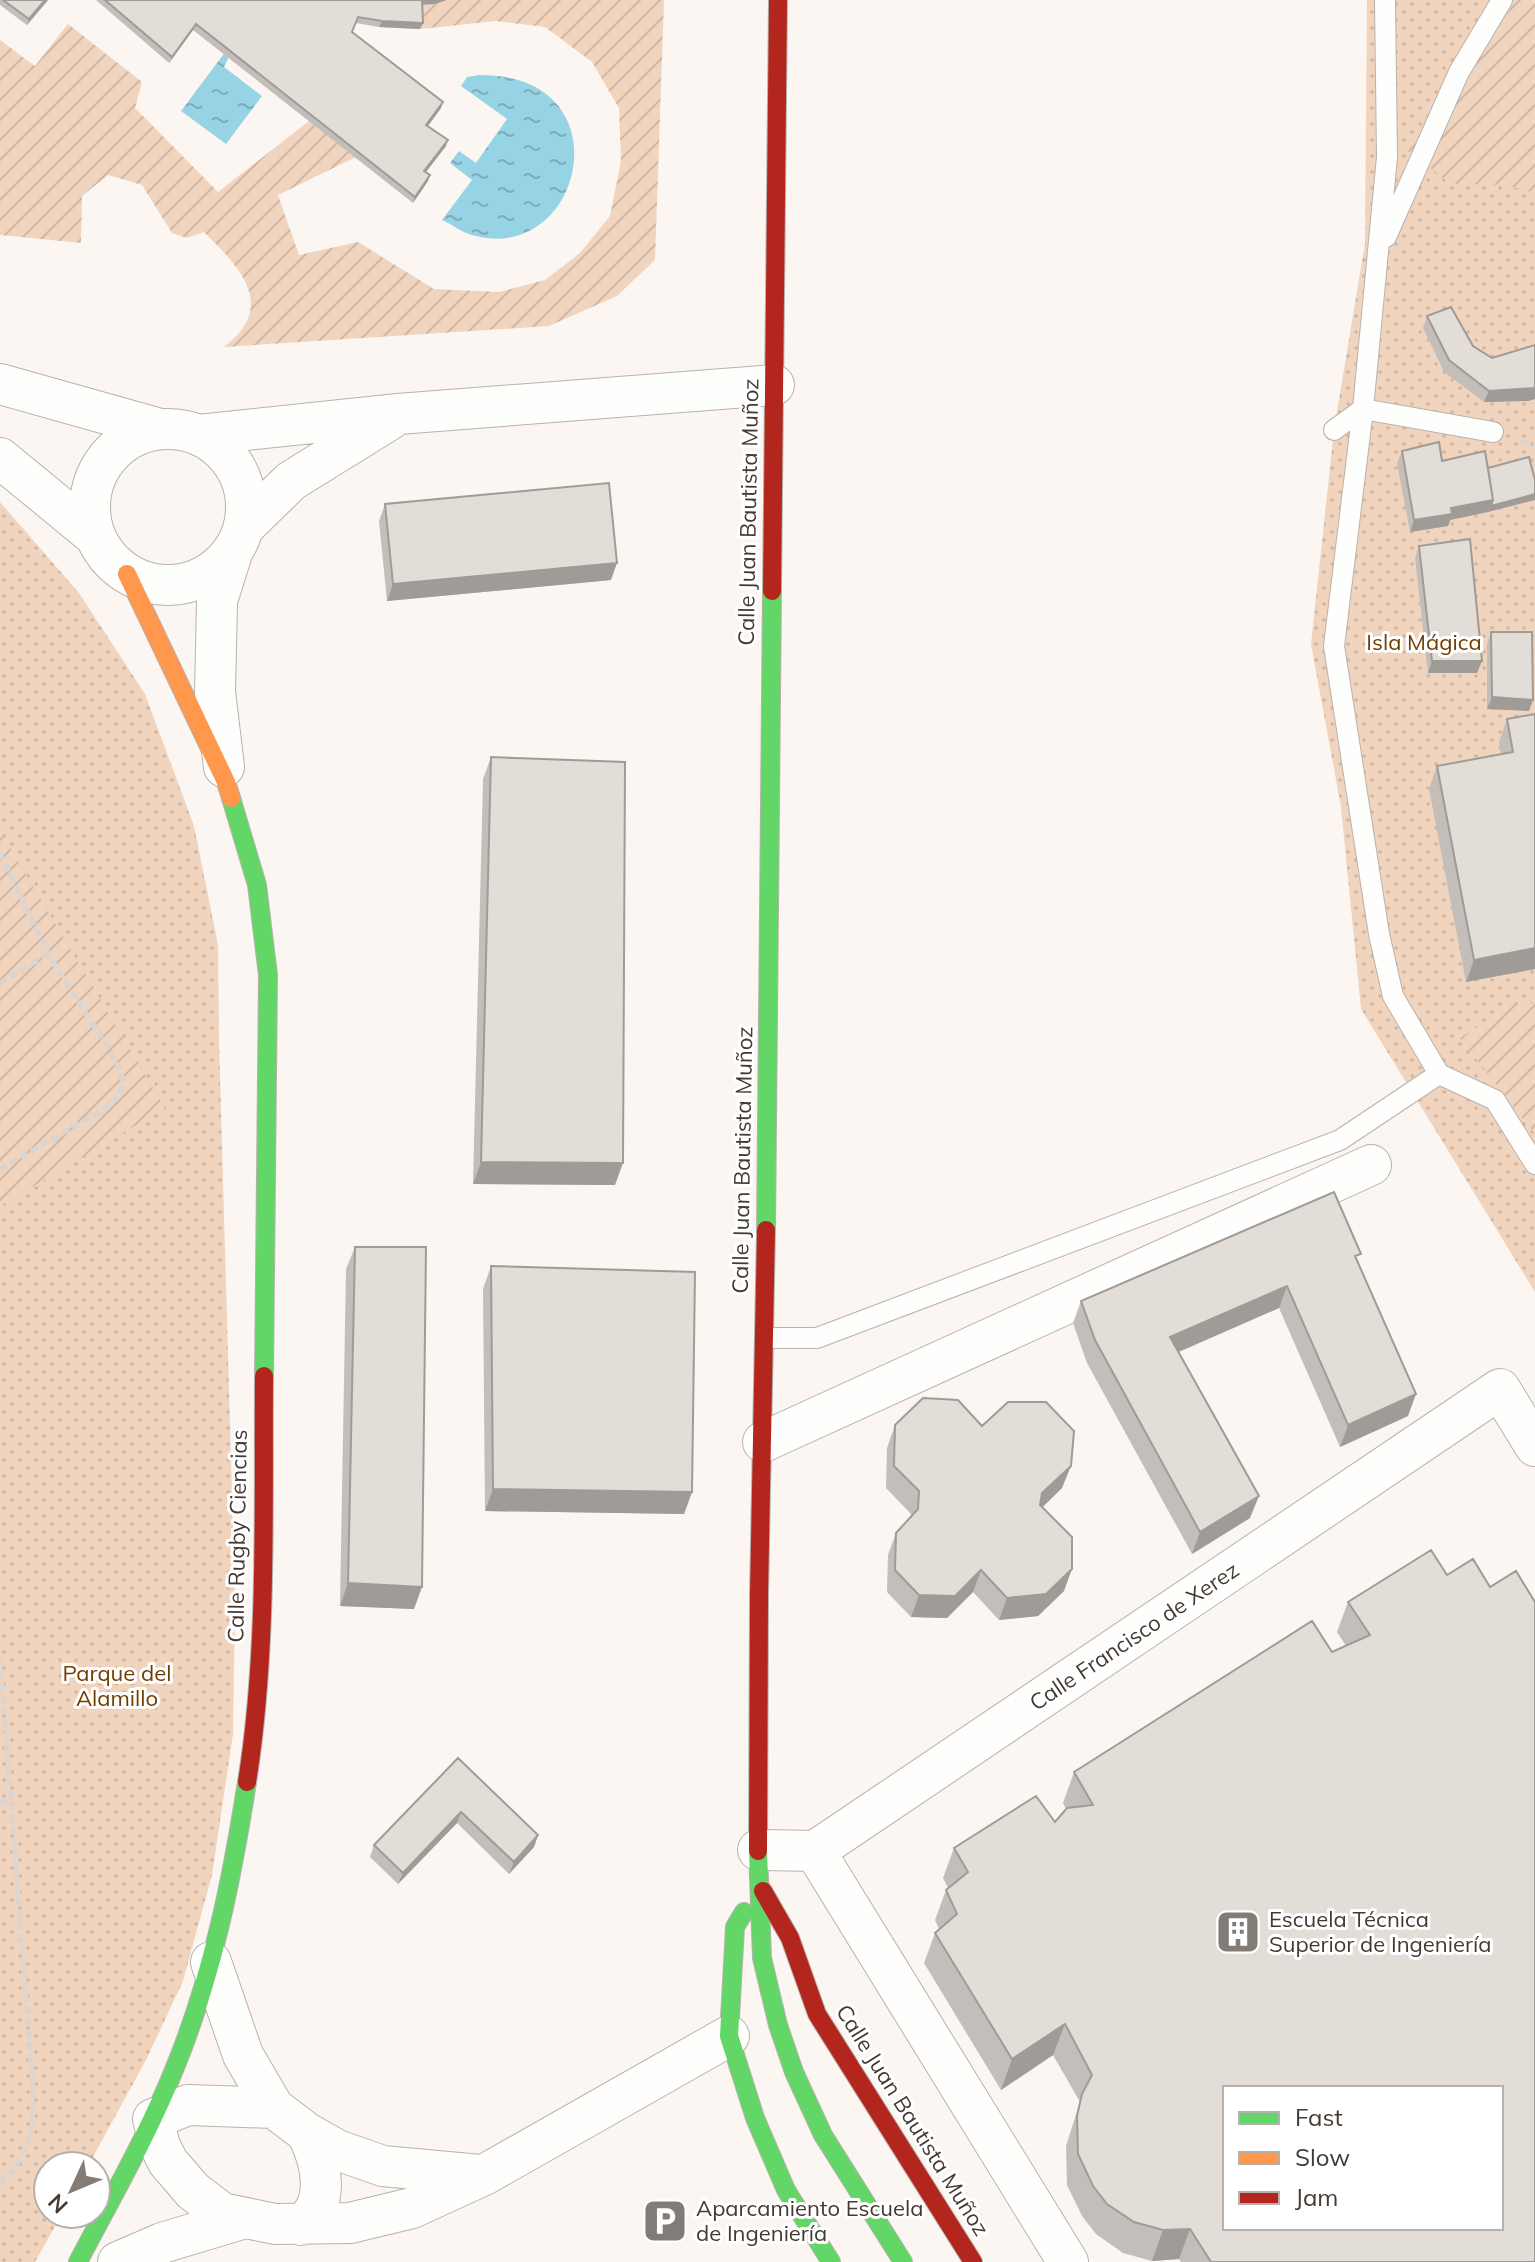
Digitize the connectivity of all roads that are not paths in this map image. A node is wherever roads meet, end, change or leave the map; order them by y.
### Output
1 (778, 0) edge
2 (1385, 0) edge
3 (1502, 0) edge
4 (1378, 256) junction
5 (0, 384) edge
6 (774, 385) junction
7 (1363, 409) junction
8 (398, 414) junction
9 (160, 429) junction
10 (1334, 430) dead end
11 (1493, 432) dead end
12 (199, 435) junction
13 (0, 458) edge
14 (95, 536) junction
15 (238, 538) junction
16 (127, 574) junction
17 (226, 782) junction
18 (1439, 1074) junction
19 (1535, 1164) edge
20 (1371, 1165) dead end
21 (765, 1338) junction
22 (763, 1442) junction
23 (1535, 1446) edge
24 (815, 1851) junction
25 (759, 1868) junction
26 (211, 1962) junction
27 (729, 2036) junction
28 (274, 2108) junction
29 (153, 2119) junction
30 (307, 2133) junction
31 (484, 2175) junction
32 (245, 2218) junction
33 (301, 2225) junction
34 (78, 2262) edge
35 (118, 2262) edge
36 (831, 2262) edge
37 (903, 2262) edge
38 (973, 2262) edge
39 (1068, 2262) edge

1 - 6 street, Calle Juan Bautista Muñoz
2 - 4 lane
3 - 4 lane
4 - 7 lane
5 - 9 street
6 - 8 street
6 - 21 street, Calle Juan Bautista Muñoz
7 - 10 lane
7 - 11 lane
7 - 18 lane
8 - 12 street
8 - 15 street
9 - 12 street
9 - 14 street
12 - 15 street
13 - 14 street
14 - 16 street
15 - 16 street
15 - 17 street
16 - 17 street, Calle Rugby Ciencias
17 - 26 street, Calle Rugby Ciencias
18 - 19 lane
18 - 21 lane
20 - 22 street
21 - 22 street, Calle Juan Bautista Muñoz
22 - 25 street, Calle Juan Bautista Muñoz
23 - 24 street, Calle Francisco de Xerez
24 - 25 street
24 - 39 street
25 - 27 street
25 - 37 street
25 - 38 street, Calle Juan Bautista Muñoz
26 - 28 street
26 - 29 street, Calle Rugby Ciencias
27 - 31 street
27 - 36 street
28 - 29 street
28 - 30 street
29 - 32 street
29 - 34 street, Calle Rugby Ciencias
30 - 31 street
30 - 33 street
31 - 33 street
32 - 33 street
32 - 35 street

